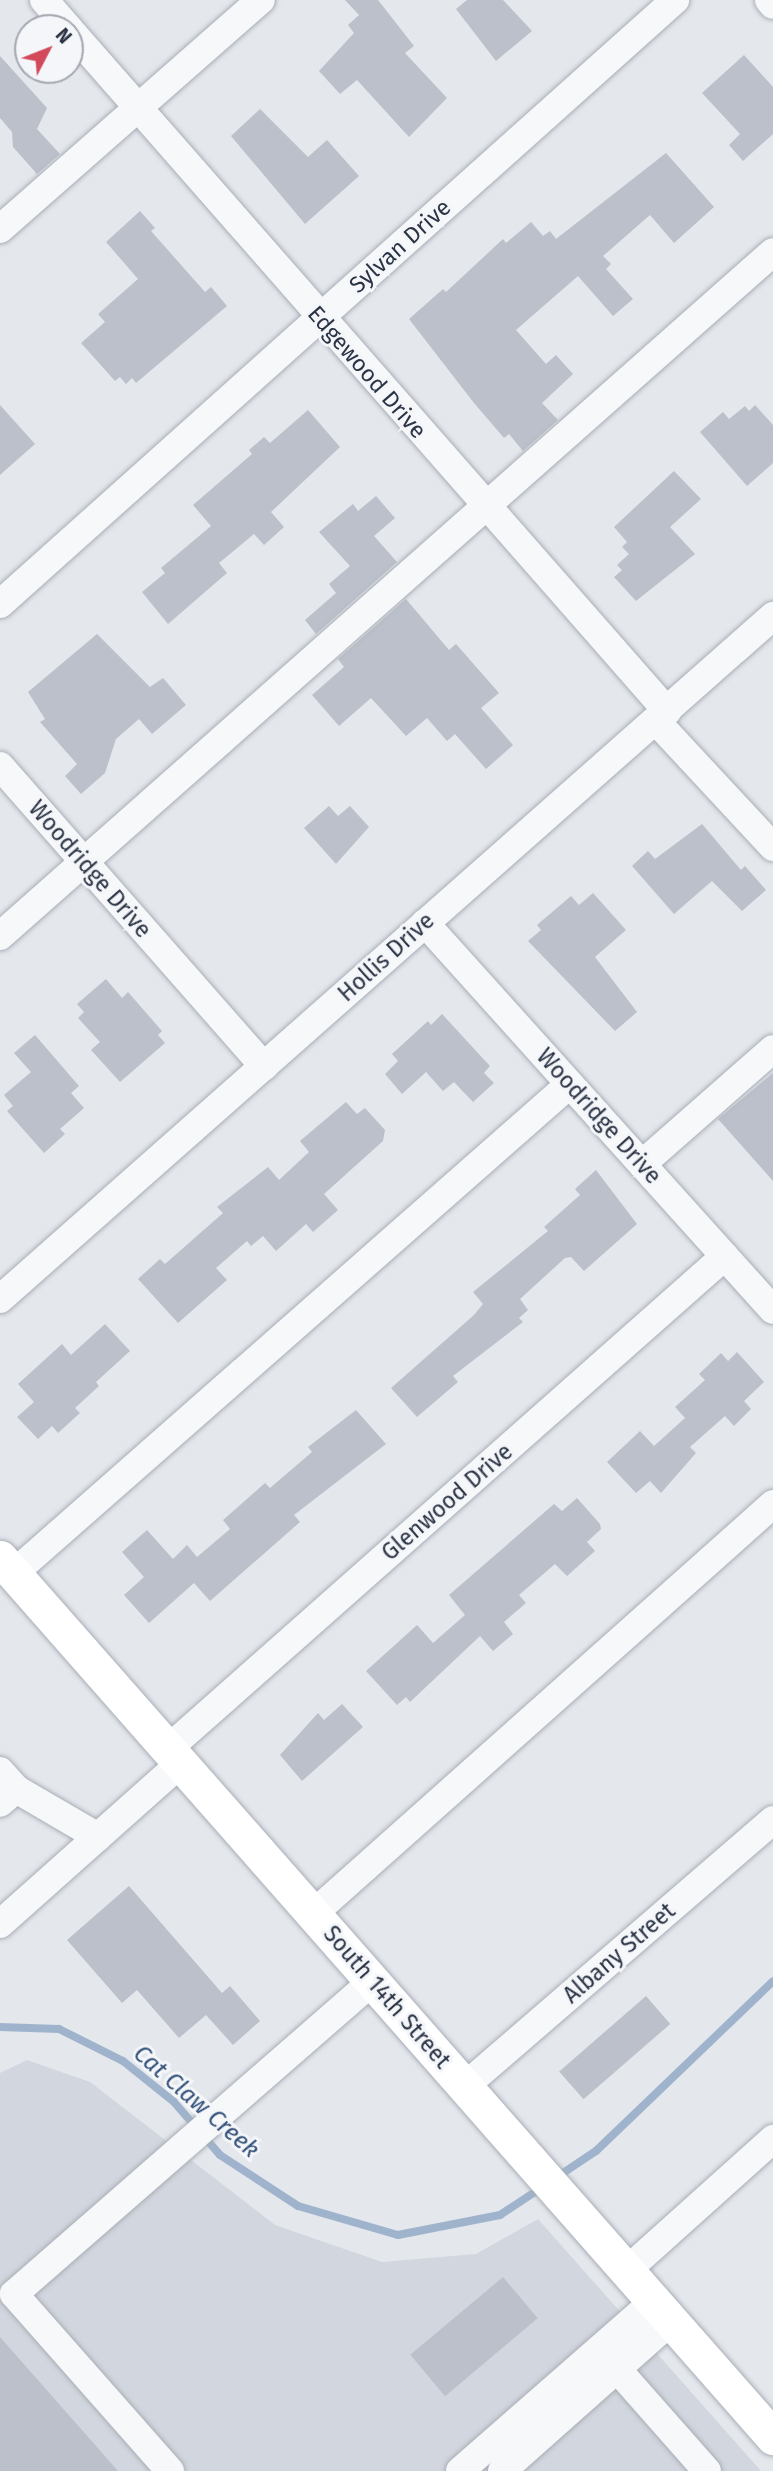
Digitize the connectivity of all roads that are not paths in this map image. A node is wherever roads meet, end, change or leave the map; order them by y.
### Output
1 (44, 0) edge
2 (261, 0) edge
3 (675, 0) edge
4 (769, 0) edge
5 (773, 5) edge
6 (56, 14) edge
7 (84, 46) edge
8 (138, 108) junction
9 (0, 229) edge
10 (773, 252) edge
11 (319, 317) junction
12 (487, 508) junction
13 (0, 604) edge
14 (773, 617) edge
15 (662, 716) junction
16 (0, 766) edge
17 (773, 847) edge
18 (84, 862) junction
19 (425, 923) junction
20 (0, 936) edge
21 (773, 1049) edge
22 (264, 1067) junction
23 (570, 1084) junction
24 (642, 1164) junction
25 (725, 1256) junction
26 (0, 1299) edge
27 (773, 1310) edge
28 (773, 1504) edge
29 (7, 1565) edge
30 (175, 1755) junction
31 (5, 1788) edge
32 (773, 1820) edge
33 (98, 1837) junction
34 (314, 1913) junction
35 (0, 1924) edge
36 (373, 1981) junction
37 (465, 2086) junction
38 (773, 2139) edge
39 (626, 2271) junction
40 (662, 2312) junction
41 (617, 2369) junction
42 (773, 2437) edge
43 (170, 2471) edge
44 (460, 2471) edge
45 (502, 2471) edge
46 (707, 2471) edge

1 - 6 street, Edgewood Drive
2 - 8 street
3 - 11 street, Sylvan Drive
4 - 5 street
7 - 8 street, Edgewood Drive
8 - 9 street
8 - 11 street, Edgewood Drive
10 - 12 street
11 - 12 street, Edgewood Drive
11 - 13 street, Sylvan Drive
12 - 15 street, Edgewood Drive
12 - 18 street
14 - 15 street, Hollis Drive
15 - 17 street, Edgewood Drive
15 - 19 street, Hollis Drive
16 - 18 street, Woodridge Drive
18 - 20 street
18 - 22 street, Woodridge Drive
19 - 22 street, Hollis Drive
19 - 23 street, Woodridge Drive
21 - 24 street
22 - 26 street, Hollis Drive
23 - 24 street, Woodridge Drive
23 - 29 street
24 - 25 street, Woodridge Drive
25 - 27 street, Woodridge Drive
25 - 30 street, Glenwood Drive
28 - 34 street
29 - 30 main road, South 14th Street
30 - 33 street, Glenwood Drive
30 - 34 main road, South 14th Street
31 - 33 street
32 - 37 street, Albany Street
33 - 35 street, Glenwood Drive
34 - 36 main road, South 14th Street
36 - 37 main road, South 14th Street
36 - 43 street
37 - 39 main road, South 14th Street
38 - 39 street
39 - 40 main road, South 14th Street
40 - 41 street
40 - 42 main road, South 14th Street
40 - 44 street
41 - 45 street
41 - 46 street

